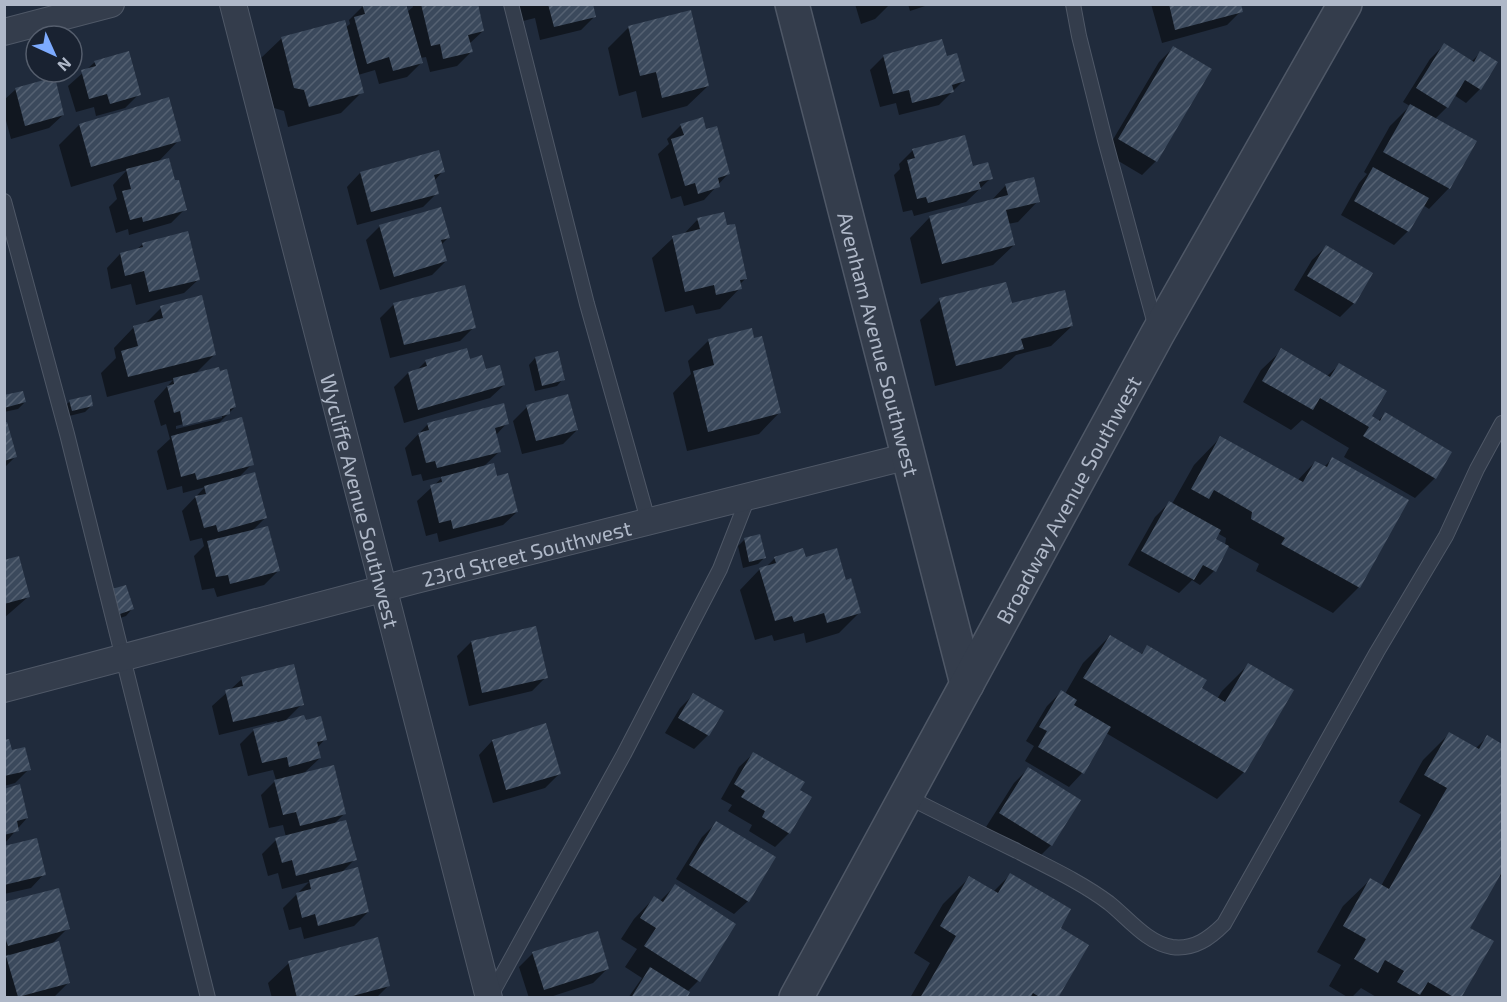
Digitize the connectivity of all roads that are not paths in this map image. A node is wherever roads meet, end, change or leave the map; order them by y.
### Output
1 (111, 4) edge
2 (233, 4) edge
3 (511, 4) edge
4 (792, 4) edge
5 (1073, 4) edge
6 (1345, 4) edge
7 (4, 32) edge
8 (4, 201) edge
9 (1158, 333) junction
10 (1503, 423) edge
11 (909, 456) junction
12 (749, 495) junction
13 (648, 520) junction
14 (383, 588) junction
15 (121, 659) junction
16 (967, 684) junction
17 (4, 689) edge
18 (906, 796) junction
19 (208, 998) edge
20 (489, 998) edge
21 (796, 998) edge

1 - 7 street
2 - 14 street, Wycliffe Avenue Southwest
3 - 13 lane
4 - 11 street, Avenham Avenue Southwest
5 - 9 lane
6 - 9 street, Broadway Avenue Southwest
8 - 15 lane
9 - 16 street, Broadway Avenue Southwest
10 - 18 lane
11 - 12 street, 23rd Street Southwest
11 - 16 street, Avenham Avenue Southwest
12 - 13 street, 23rd Street Southwest
12 - 20 lane
13 - 14 street, 23rd Street Southwest
14 - 15 street, 23rd Street Southwest
14 - 20 street, Wycliffe Avenue Southwest
15 - 17 street, 23rd Street Southwest
15 - 19 lane
16 - 18 street, Broadway Avenue Southwest
18 - 21 street, Broadway Avenue Southwest

